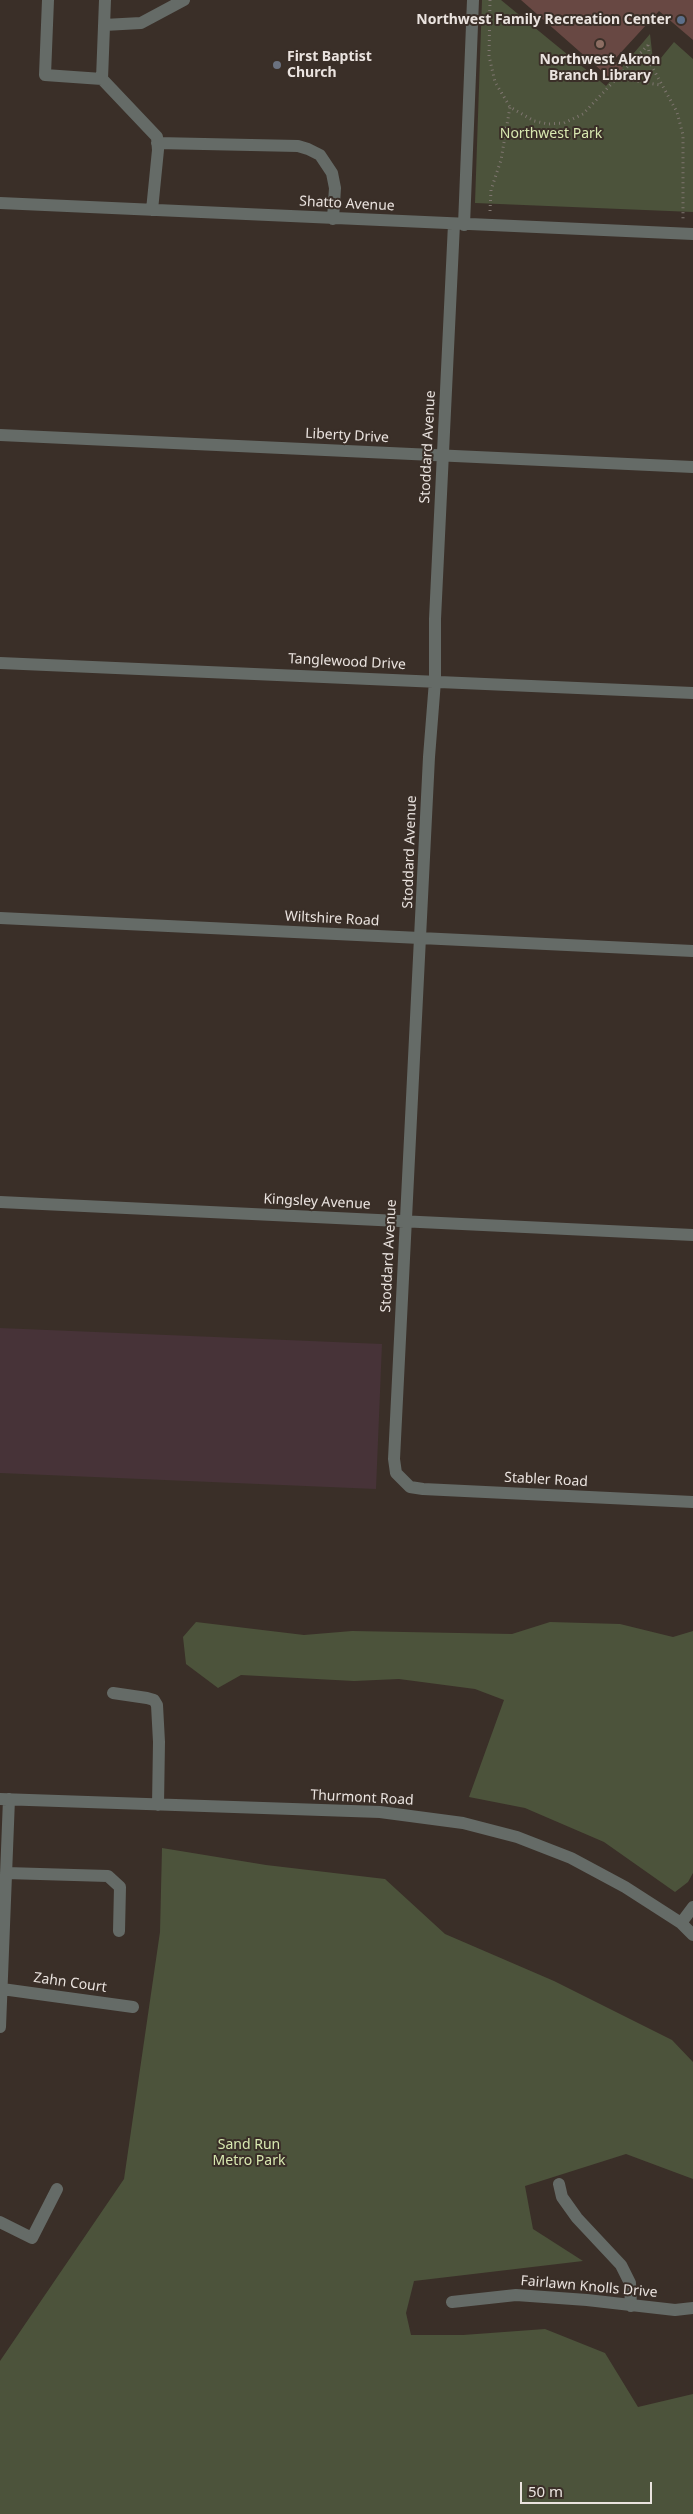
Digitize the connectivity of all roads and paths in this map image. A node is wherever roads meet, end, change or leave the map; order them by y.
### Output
1 (48, 0) edge
2 (105, 0) edge
3 (184, 0) edge
4 (473, 0) edge
5 (490, 0) edge
6 (104, 26) junction
7 (618, 78) junction
8 (102, 79) junction
9 (660, 85) junction
10 (510, 107) junction
11 (157, 143) junction
12 (0, 203) edge
13 (152, 210) junction
14 (333, 219) junction
15 (459, 224) junction
16 (489, 226) junction
17 (688, 234) edge
18 (0, 436) edge
19 (443, 455) junction
20 (693, 467) edge
21 (0, 663) edge
22 (435, 681) junction
23 (693, 693) edge
24 (0, 918) edge
25 (421, 938) junction
26 (693, 951) edge
27 (0, 1202) edge
28 (406, 1221) junction
29 (693, 1235) edge
30 (400, 1478) joint
31 (693, 1502) edge
32 (113, 1693) dead end
33 (4, 1799) edge
34 (158, 1804) junction
35 (6, 1873) junction
36 (693, 1907) edge
37 (681, 1923) junction
38 (119, 1931) dead end
39 (693, 1935) edge
40 (2, 1989) junction
41 (133, 2007) dead end
42 (0, 2027) edge
43 (559, 2184) dead end
44 (57, 2189) dead end
45 (0, 2222) edge
46 (452, 2302) dead end
47 (631, 2306) junction
48 (693, 2308) edge

1 - 8 street
2 - 6 street
3 - 6 street
4 - 15 street, Stoddard Avenue
5 - 10 path
6 - 8 street
7 - 9 path
7 - 9 path
7 - 10 path
8 - 11 street
9 - 17 path
10 - 16 path
11 - 13 street
11 - 14 street
12 - 13 street, Shatto Avenue
13 - 14 street, Shatto Avenue
14 - 15 street, Shatto Avenue
15 - 16 street, Shatto Avenue
15 - 19 street, Stoddard Avenue
16 - 17 street, Shatto Avenue
18 - 19 street, Liberty Drive
19 - 20 street, Liberty Drive
19 - 22 street, Stoddard Avenue
21 - 22 street, Tanglewood Drive
22 - 23 street, Tanglewood Drive
22 - 25 street, Stoddard Avenue
24 - 25 street, Wiltshire Road
25 - 26 street, Wiltshire Road
25 - 28 street, Stoddard Avenue
27 - 28 street, Kingsley Avenue
28 - 29 street, Kingsley Avenue
28 - 30 street, Stoddard Avenue
30 - 31 street, Stabler Road
32 - 34 street
33 - 34 street, Thurmont Road
33 - 35 street
34 - 37 street, Thurmont Road
35 - 38 street
35 - 40 street
36 - 37 street
37 - 39 street, Thurmont Road
40 - 41 street, Zahn Court
40 - 42 street
43 - 47 street
44 - 45 street
46 - 47 street, Fairlawn Knolls Drive
47 - 48 street, Fairlawn Knolls Drive

